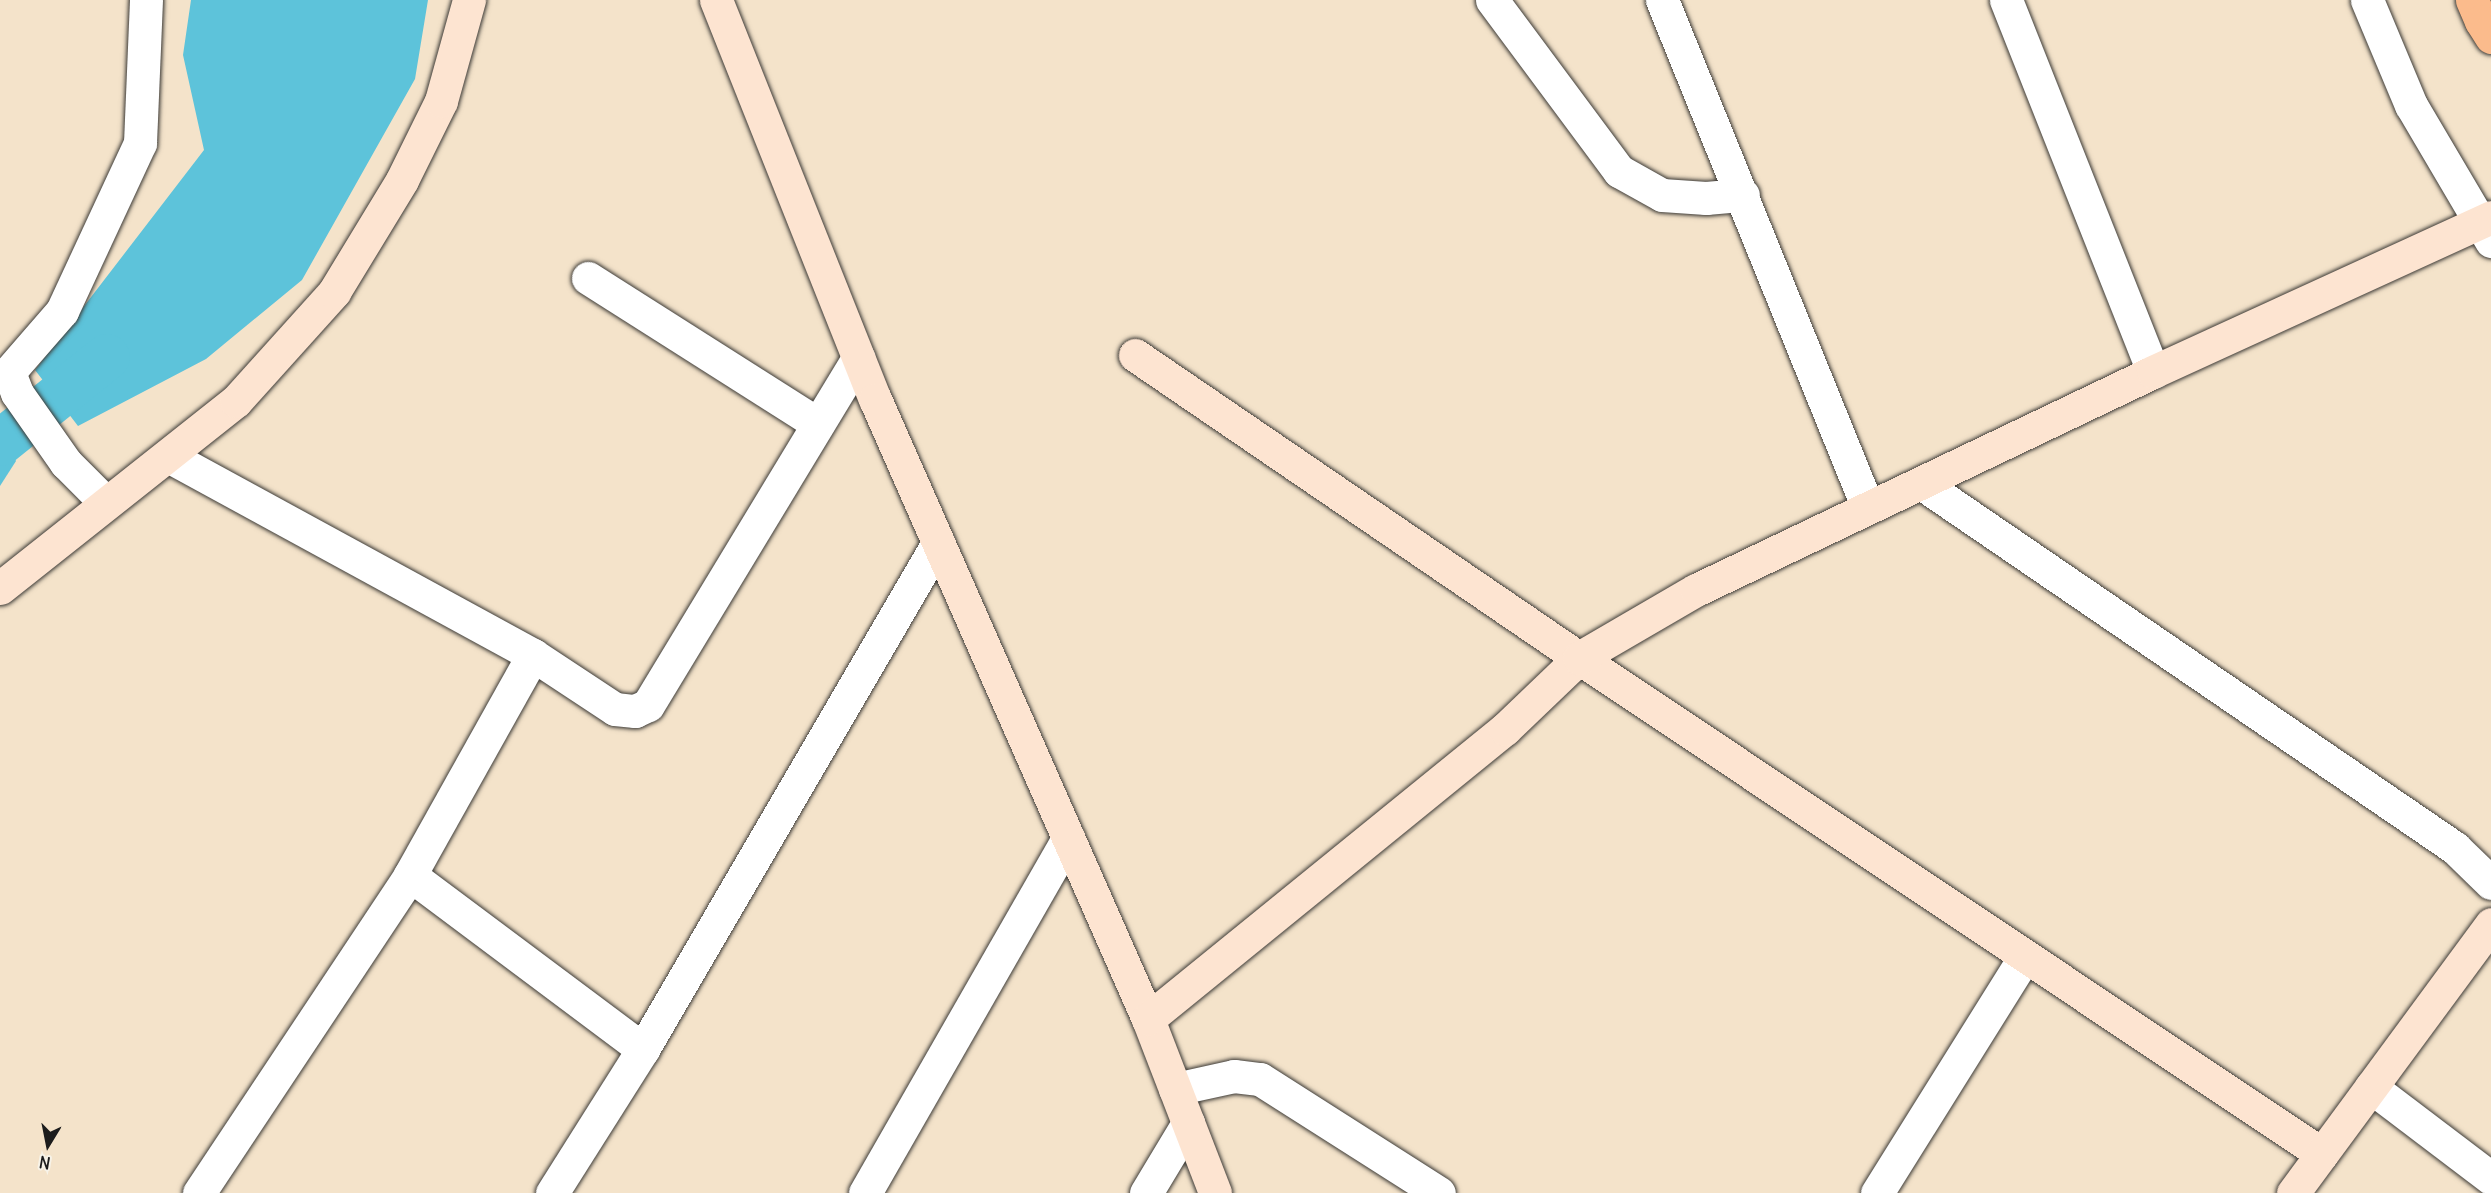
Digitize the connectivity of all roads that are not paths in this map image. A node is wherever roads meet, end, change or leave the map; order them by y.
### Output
1 (146, 0) edge
2 (469, 0) edge
3 (716, 0) edge
4 (1491, 0) edge
5 (1662, 0) edge
6 (2006, 0) edge
7 (2367, 0) edge
8 (2472, 0) edge
9 (2491, 37) edge
10 (1743, 195) junction
11 (2487, 227) edge
12 (588, 278) dead end
13 (1135, 355) dead end
14 (858, 358) junction
15 (2153, 372) junction
16 (9, 380) edge
17 (818, 424) junction
18 (168, 456) junction
19 (1920, 483) junction
20 (106, 503) junction
21 (1868, 508) junction
22 (938, 543) junction
23 (0, 588) edge
24 (533, 655) junction
25 (1579, 657) junction
26 (1068, 838) junction
27 (410, 875) junction
28 (2491, 883) edge
29 (2491, 924) edge
30 (2025, 956) junction
31 (1148, 1019) junction
32 (643, 1049) junction
33 (2371, 1087) junction
34 (1175, 1089) junction
35 (1188, 1123) junction
36 (2322, 1154) junction
37 (2491, 1178) edge
38 (199, 1193) edge
39 (552, 1193) edge
40 (865, 1193) edge
41 (1146, 1193) edge
42 (1215, 1193) edge
43 (1439, 1193) edge
44 (1877, 1193) edge
45 (2293, 1193) edge

1 - 16 street
2 - 18 street
3 - 14 street
4 - 10 street
5 - 10 street
6 - 15 street
7 - 11 street
8 - 9 highway
10 - 21 street
11 - 15 street
12 - 17 street
13 - 25 street
14 - 17 street
14 - 22 street
15 - 19 street
16 - 20 street
17 - 24 street
18 - 20 street
18 - 24 street
19 - 21 street
19 - 28 street
20 - 23 street
21 - 25 street
22 - 26 street
22 - 32 street
24 - 27 street
25 - 30 street
25 - 31 street
26 - 31 street
26 - 40 street
27 - 32 street
27 - 38 street
29 - 33 street
30 - 36 street
30 - 44 street
31 - 34 street
32 - 39 street
33 - 36 street
33 - 37 street
34 - 35 street
34 - 43 street
35 - 41 street
35 - 42 street
36 - 45 street

